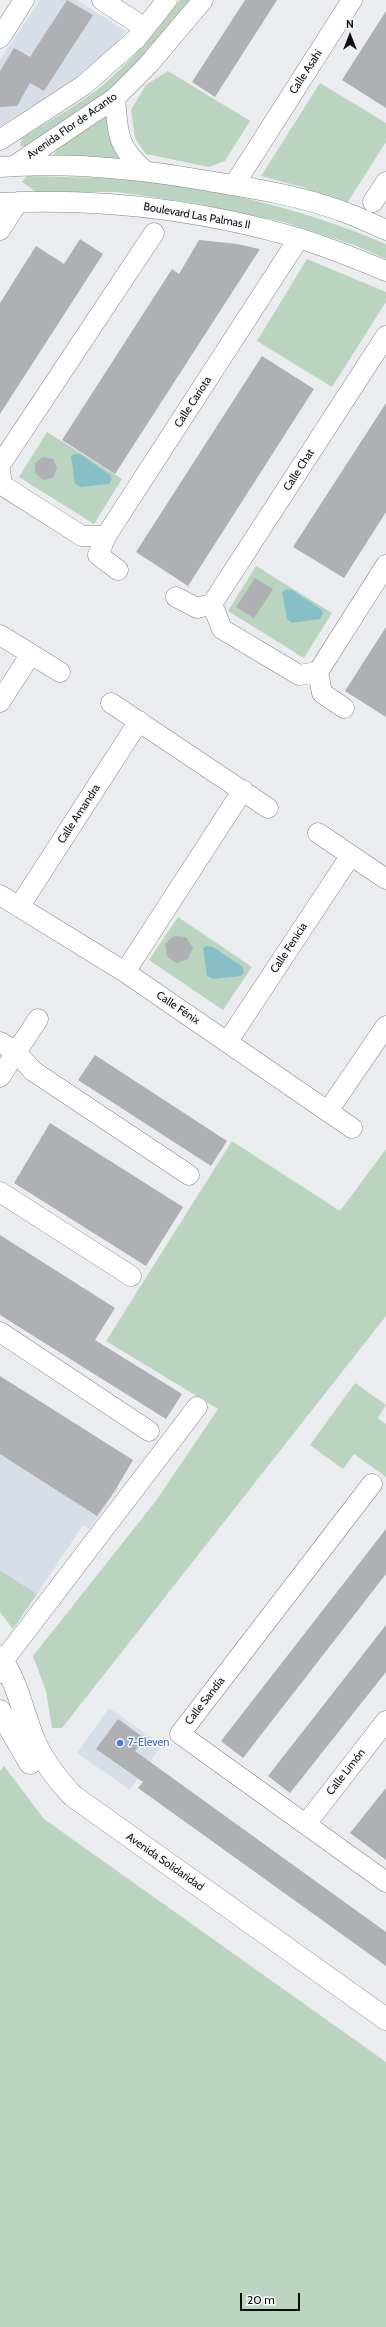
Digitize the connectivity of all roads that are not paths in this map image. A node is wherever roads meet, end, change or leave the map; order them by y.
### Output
1 (24, 0) edge
2 (102, 0) edge
3 (167, 0) edge
4 (203, 0) edge
5 (352, 0) edge
6 (145, 28) junction
7 (0, 38) edge
8 (115, 98) junction
9 (0, 140) edge
10 (5, 169) edge
11 (144, 170) junction
12 (386, 182) edge
13 (234, 185) junction
14 (9, 202) edge
15 (373, 202) dead end
16 (0, 230) edge
17 (386, 230) edge
18 (154, 233) dead end
19 (300, 238) junction
20 (386, 271) edge
21 (386, 336) edge
22 (0, 465) edge
23 (0, 471) edge
24 (106, 536) junction
25 (386, 565) edge
26 (118, 570) dead end
27 (176, 597) dead end
28 (212, 604) junction
29 (0, 635) edge
30 (31, 654) junction
31 (60, 672) dead end
32 (318, 672) junction
33 (0, 702) edge
34 (111, 702) dead end
35 (344, 708) dead end
36 (139, 721) junction
37 (243, 790) junction
38 (268, 808) dead end
39 (318, 833) dead end
40 (351, 855) junction
41 (386, 879) edge
42 (0, 895) edge
43 (19, 907) junction
44 (125, 972) junction
45 (38, 1019) dead end
46 (386, 1026) edge
47 (228, 1042) junction
48 (8, 1047) edge
49 (0, 1077) edge
50 (328, 1111) junction
51 (352, 1128) dead end
52 (189, 1175) dead end
53 (0, 1192) edge
54 (131, 1276) dead end
55 (0, 1332) edge
56 (197, 1407) dead end
57 (148, 1431) dead end
58 (372, 1484) dead end
59 (1, 1664) edge
60 (0, 1711) edge
61 (386, 1720) edge
62 (306, 1824) junction
63 (386, 1882) edge
64 (386, 2019) edge
65 (386, 2034) edge

1 - 7 street
2 - 6 street
3 - 6 street
4 - 8 street, Avenida Flor de Acanto
5 - 13 street, Calle Asahi
6 - 9 street
8 - 10 street, Avenida Flor de Acanto
8 - 11 street
10 - 11 street
11 - 13 street
12 - 15 street
13 - 17 street
14 - 16 street
14 - 19 street, Boulevard Las Palmas II
18 - 22 street
19 - 20 street, Boulevard Las Palmas II
19 - 24 street, Calle Cariota
21 - 28 street, Calle Chat
23 - 24 street
24 - 26 street, Calle Cariota
25 - 32 street
27 - 28 street
28 - 32 street
29 - 30 street
30 - 31 street
30 - 33 street
32 - 35 street
34 - 36 street
36 - 37 street
36 - 43 street, Calle Amandra
37 - 38 street
37 - 44 street
39 - 40 street
40 - 41 street
40 - 47 street, Calle Fenicia
42 - 43 street, Calle Fénix
43 - 44 street, Calle Fénix
44 - 47 street, Calle Fénix
45 - 48 street
46 - 50 street
47 - 50 street, Calle Fénix
48 - 49 street
48 - 52 street
50 - 51 street, Calle Fénix
53 - 54 street
55 - 57 street
56 - 59 street
58 - 62 street, Calle Sandía
59 - 64 main road, Avenida Solidaridad
60 - 65 main road, Avenida Solidaridad
61 - 62 street, Calle Limón
62 - 63 street, Calle Sandía

